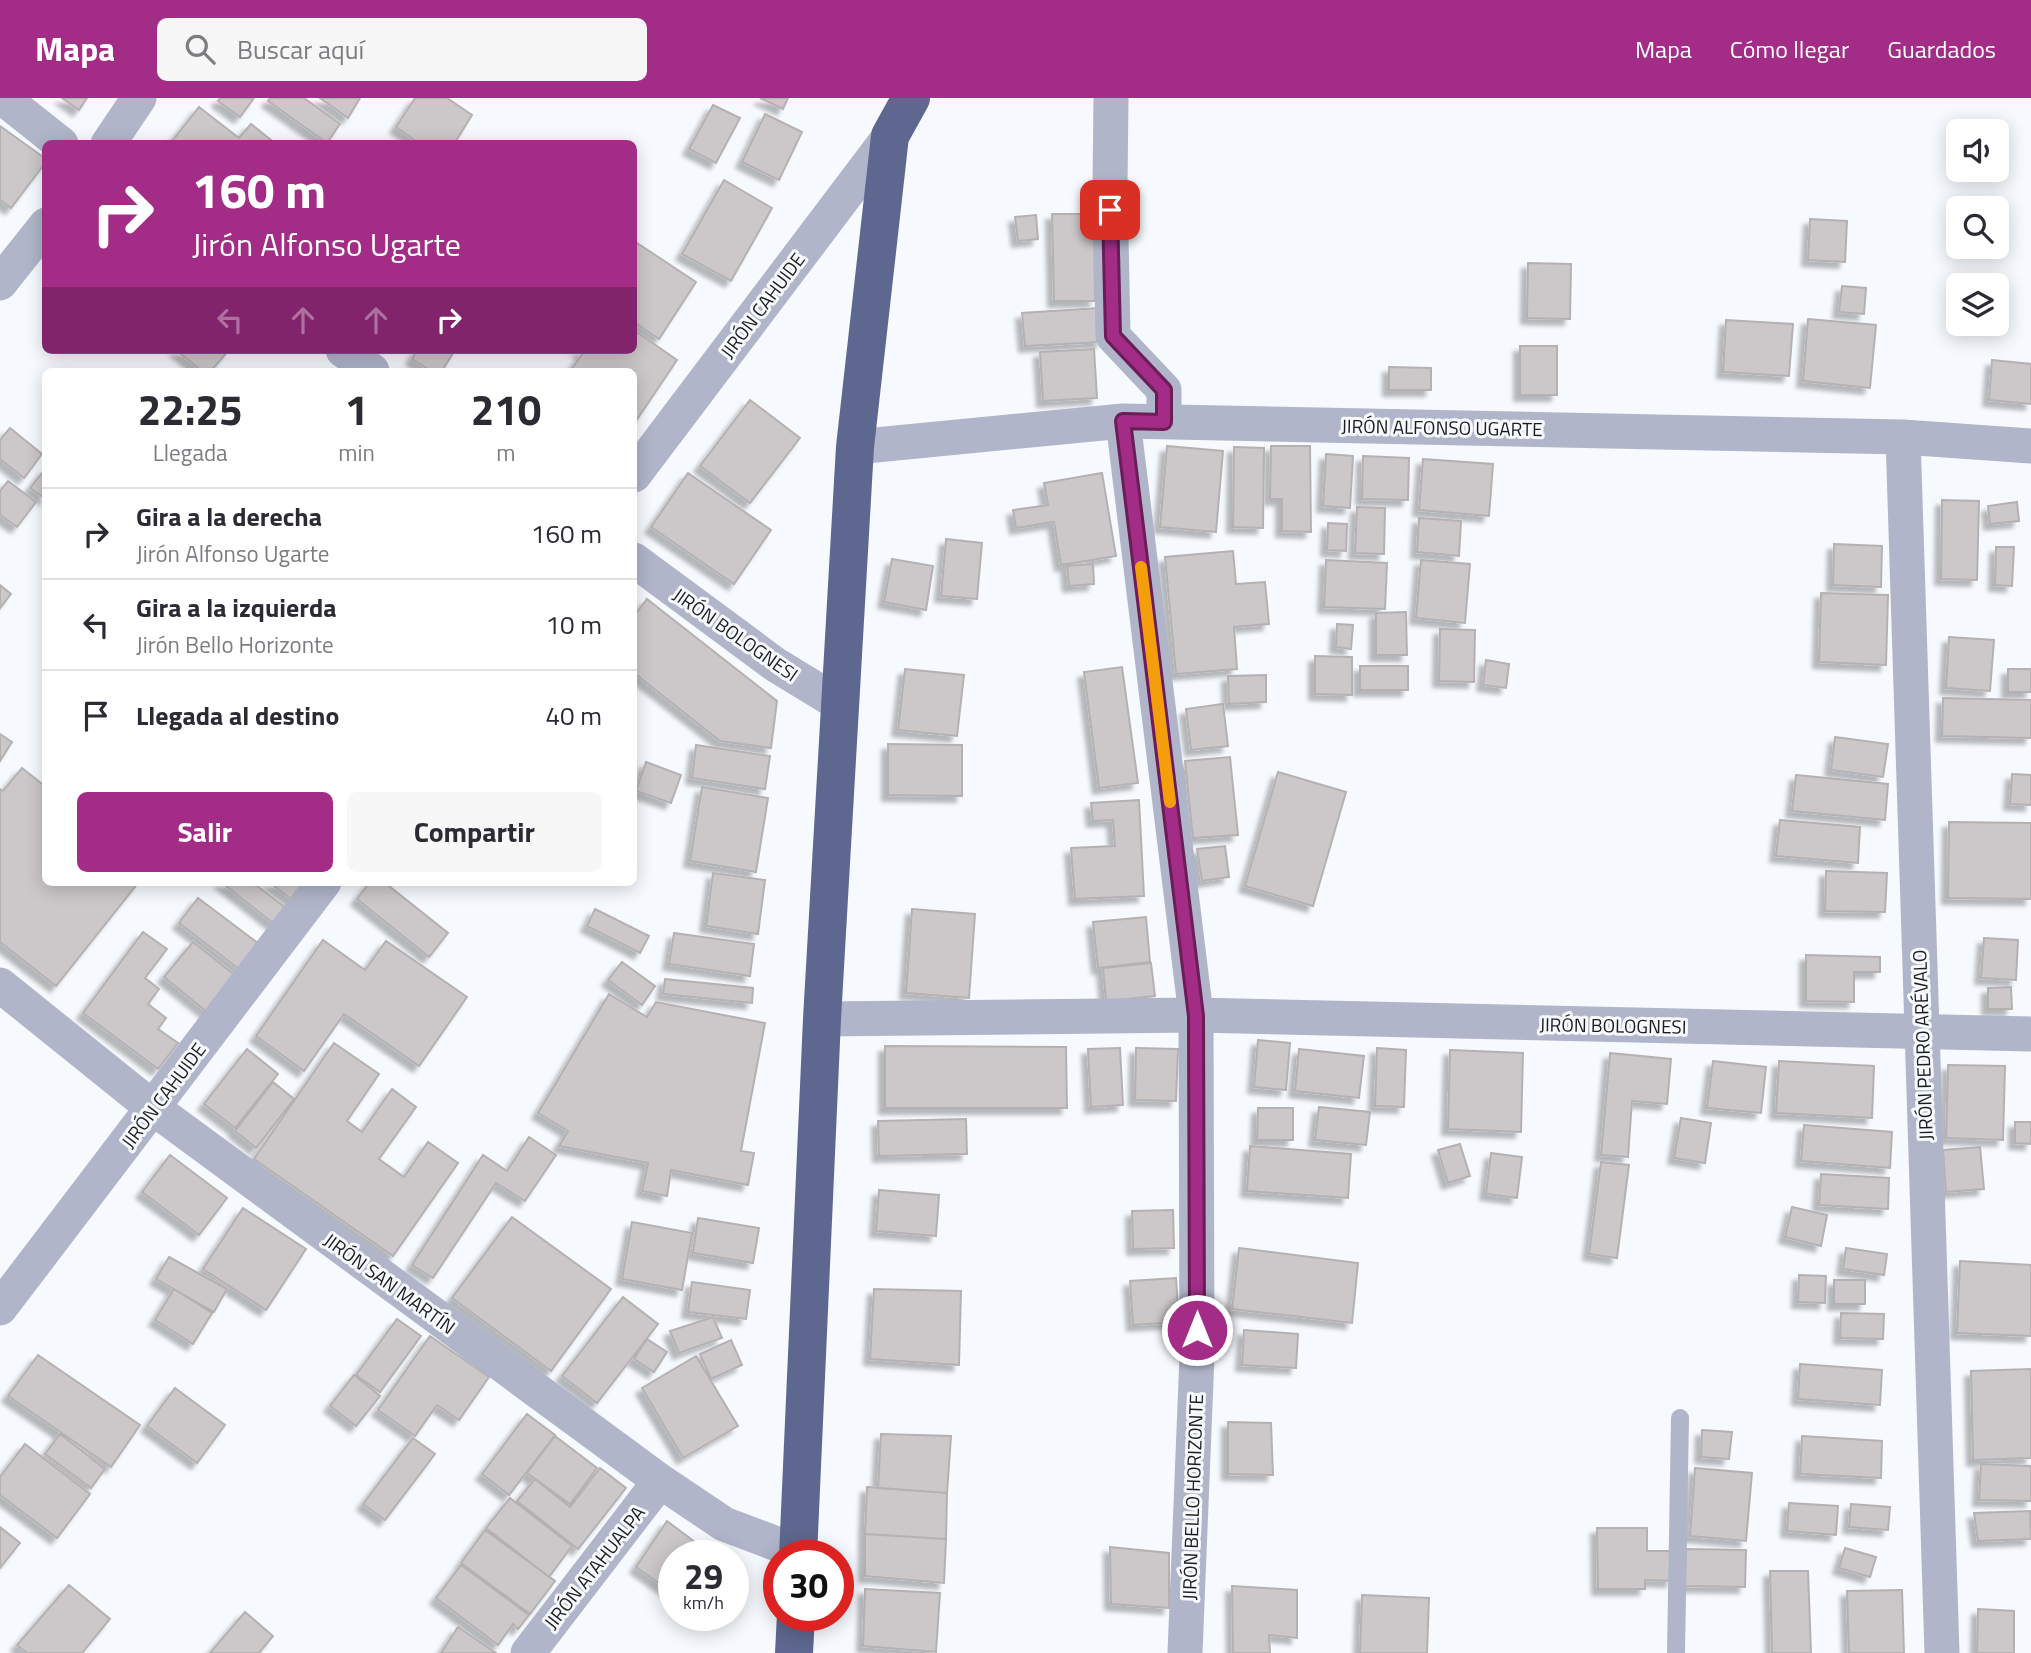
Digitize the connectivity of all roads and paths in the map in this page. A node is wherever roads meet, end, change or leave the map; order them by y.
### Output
1 (3, 98) edge
2 (139, 98) edge
3 (911, 98) edge
4 (1111, 98) edge
5 (890, 136) junction
6 (56, 140) edge
7 (111, 140) edge
8 (42, 230) edge
9 (0, 283) edge
10 (349, 354) edge
11 (368, 368) edge
12 (1123, 421) junction
13 (1164, 422) junction
14 (1903, 437) junction
15 (2031, 446) edge
16 (855, 447) junction
17 (637, 470) edge
18 (637, 562) edge
19 (840, 704) junction
20 (321, 886) edge
21 (0, 985) edge
22 (1196, 1016) junction
23 (822, 1019) junction
24 (1922, 1032) junction
25 (2031, 1034) edge
26 (153, 1108) junction
27 (0, 1308) edge
28 (1680, 1418) dead end
29 (660, 1481) junction
30 (763, 1540) edge
31 (799, 1540) edge
32 (795, 1631) edge
33 (528, 1653) edge
34 (794, 1653) edge
35 (1185, 1653) edge
36 (1676, 1653) edge
37 (1942, 1653) edge

1 - 6 street
2 - 7 street
3 - 5 highway
4 - 13 street
5 - 16 highway
5 - 17 street, JIRÓN CAHUIDE
8 - 9 street
10 - 11 street
12 - 13 street, JIRÓN ALFONSO UGARTE
12 - 16 street, JIRÓN ALFONSO UGARTE
12 - 22 street, JIRÓN BELLO HORIZONTE
13 - 14 street, JIRÓN ALFONSO UGARTE
14 - 15 street, JIRÓN ALFONSO UGARTE
14 - 24 street, JIRÓN PEDRO ARÉVALO
16 - 19 highway
18 - 19 street, JIRÓN BOLOGNESI
19 - 23 highway
20 - 26 street, JIRÓN CAHUIDE
21 - 26 street, JIRÓN SAN MARTÍN
22 - 23 street, JIRÓN BOLOGNESI
22 - 24 street, JIRÓN BOLOGNESI
22 - 35 street, JIRÓN BELLO HORIZONTE
23 - 31 highway
24 - 25 street, JIRÓN BOLOGNESI
24 - 37 street, JIRÓN PEDRO ARÉVALO
26 - 27 street, JIRÓN CAHUIDE
26 - 29 street, JIRÓN SAN MARTÍN
28 - 36 lane
29 - 30 street, JIRÓN SAN MARTÍN
29 - 33 street, JIRÓN ATAHUALPA
32 - 34 highway

